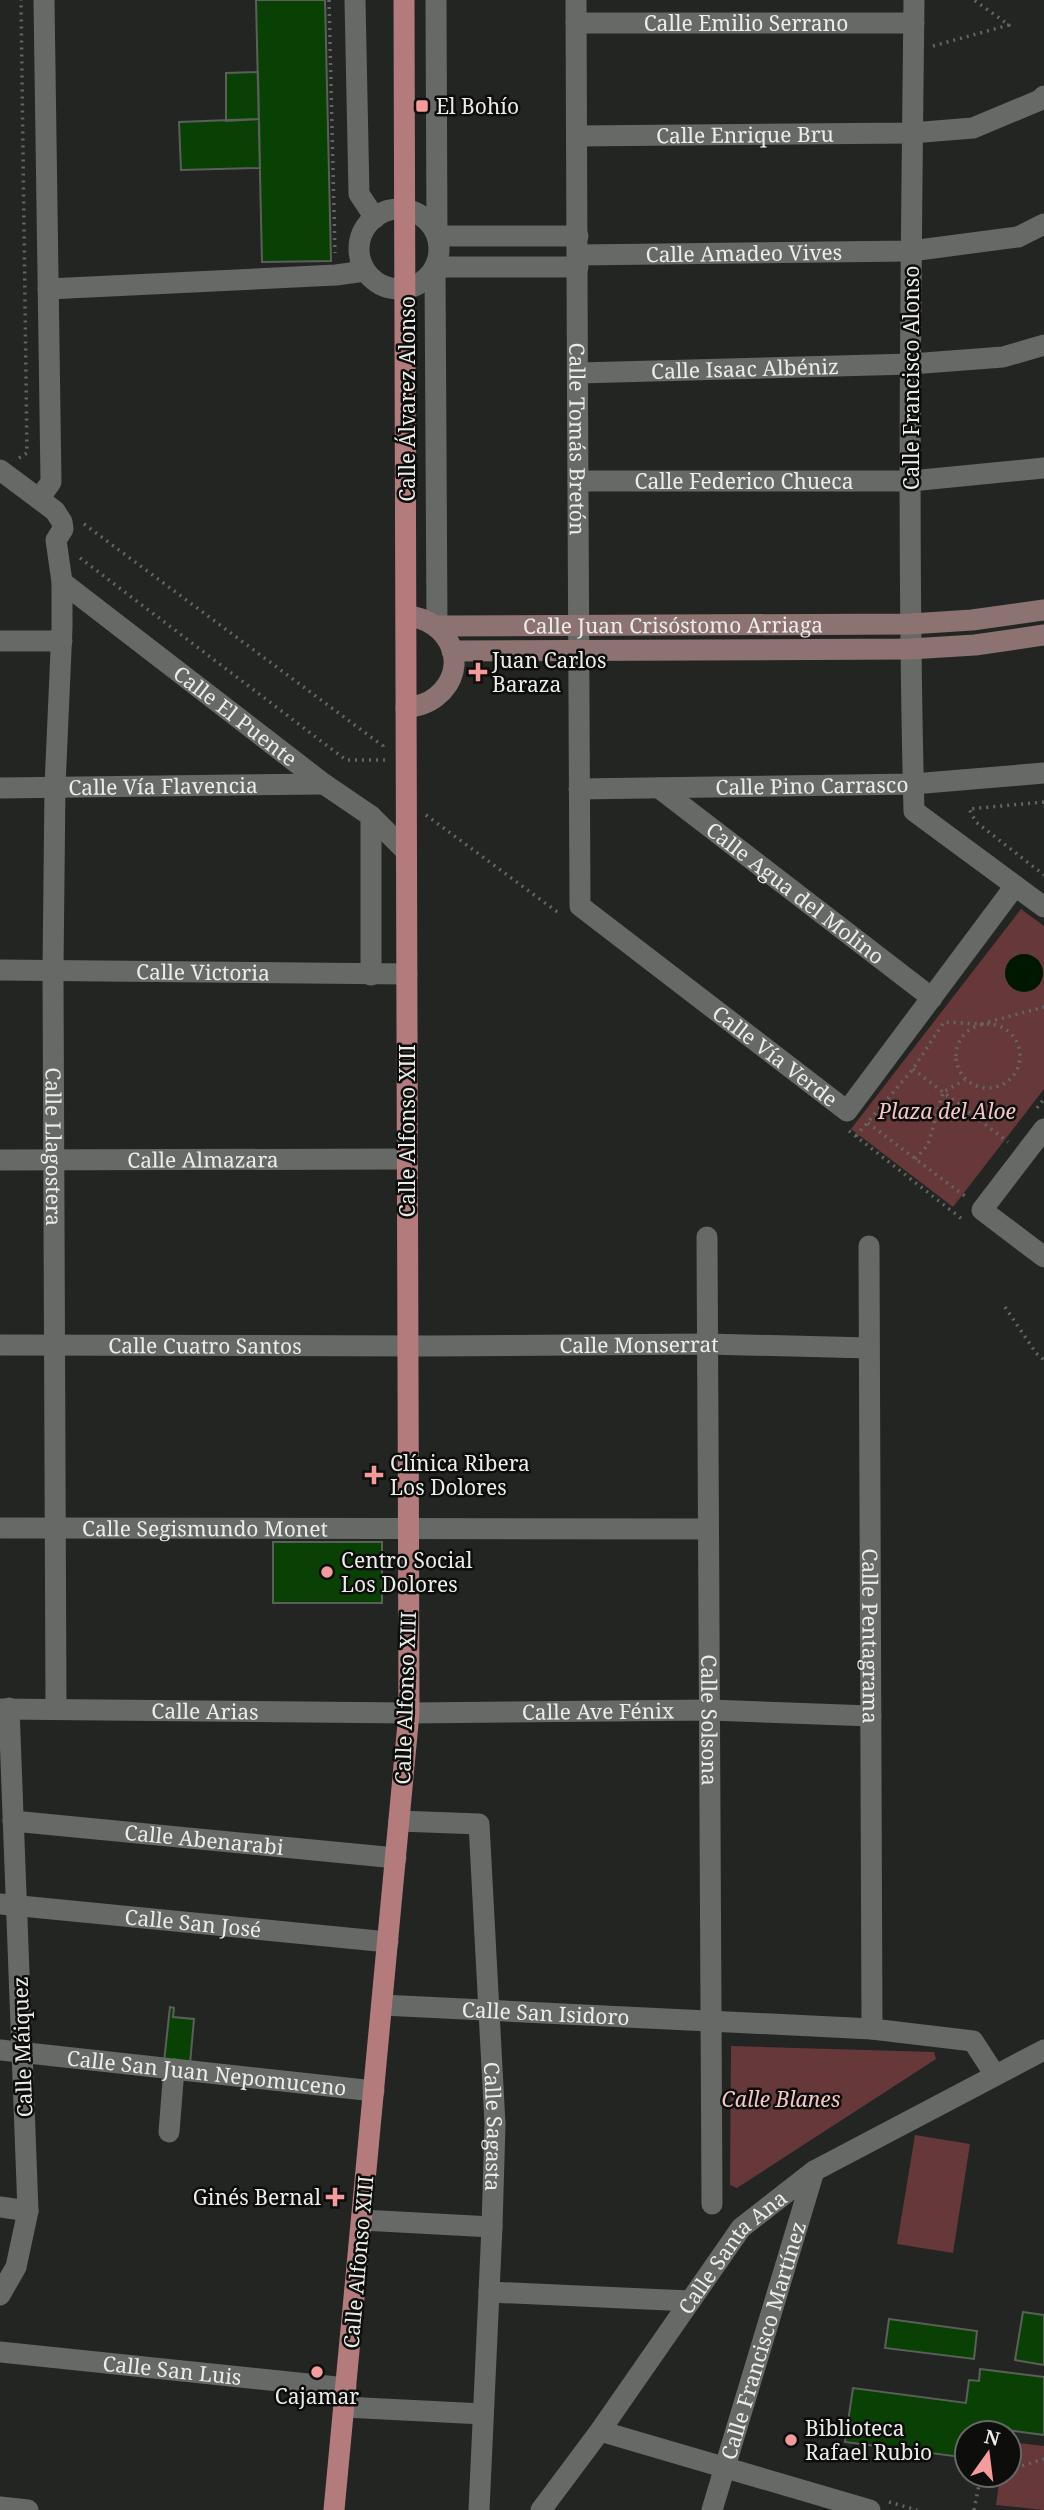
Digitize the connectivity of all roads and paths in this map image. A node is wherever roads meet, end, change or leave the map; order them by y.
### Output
1 (21, 0) edge
2 (44, 0) edge
3 (329, 0) edge
4 (355, 0) edge
5 (404, 0) edge
6 (436, 0) edge
7 (576, 0) edge
8 (914, 0) edge
9 (974, 0) edge
10 (576, 23) junction
11 (914, 23) junction
12 (913, 48) junction
13 (1044, 96) edge
14 (911, 133) junction
15 (577, 136) junction
16 (406, 210) junction
17 (375, 218) junction
18 (1044, 224) edge
19 (437, 236) junction
20 (911, 251) junction
21 (578, 253) junction
22 (335, 254) dead end
23 (435, 267) junction
24 (365, 271) junction
25 (48, 289) junction
26 (407, 289) junction
27 (1044, 345) edge
28 (911, 364) junction
29 (579, 373) junction
30 (7, 465) edge
31 (1044, 468) edge
32 (578, 481) junction
33 (911, 481) junction
34 (39, 499) junction
35 (80, 521) dead end
36 (56, 540) junction
37 (62, 582) junction
38 (1044, 610) edge
39 (407, 615) junction
40 (910, 624) junction
41 (437, 626) junction
42 (577, 626) junction
43 (1044, 635) edge
44 (62, 640) junction
45 (0, 641) edge
46 (910, 649) junction
47 (577, 650) junction
48 (452, 651) junction
49 (406, 708) junction
50 (383, 747) dead end
51 (383, 760) dead end
52 (1044, 773) edge
53 (324, 784) junction
54 (914, 784) junction
55 (55, 786) junction
56 (0, 788) edge
57 (659, 788) junction
58 (579, 789) junction
59 (406, 798) joint
60 (1044, 802) edge
61 (372, 816) junction
62 (406, 851) junction
63 (1044, 874) edge
64 (1015, 886) junction
65 (580, 906) joint
66 (1044, 907) edge
67 (0, 970) edge
68 (53, 970) junction
69 (407, 974) junction
70 (371, 975) junction
71 (932, 998) junction
72 (1044, 1007) edge
73 (982, 1024) junction
74 (913, 1069) junction
75 (965, 1080) junction
76 (943, 1092) junction
77 (1044, 1099) edge
78 (868, 1123) junction
79 (1037, 1123) edge
80 (1016, 1134) dead end
81 (856, 1136) dead end
82 (915, 1159) junction
83 (0, 1160) edge
84 (407, 1160) junction
85 (53, 1161) junction
86 (968, 1199) dead end
87 (707, 1237) dead end
88 (869, 1245) dead end
89 (1044, 1257) edge
90 (1005, 1307) dead end
91 (707, 1344) junction
92 (0, 1345) edge
93 (56, 1345) junction
94 (408, 1346) junction
95 (869, 1348) junction
96 (1044, 1360) edge
97 (0, 1528) edge
98 (55, 1528) junction
99 (409, 1528) junction
100 (708, 1530) junction
101 (5, 1709) edge
102 (56, 1709) junction
103 (709, 1710) junction
104 (409, 1713) junction
105 (871, 1716) junction
106 (13, 1821) junction
107 (399, 1821) junction
108 (396, 1858) junction
109 (8, 1904) edge
110 (388, 1942) junction
111 (382, 2006) junction
112 (490, 2012) junction
113 (711, 2020) junction
114 (872, 2029) junction
115 (0, 2050) edge
116 (1044, 2050) edge
117 (23, 2052) junction
118 (174, 2069) junction
119 (995, 2074) junction
120 (374, 2091) junction
121 (169, 2132) dead end
122 (814, 2171) junction
123 (712, 2204) dead end
124 (0, 2207) edge
125 (28, 2211) junction
126 (362, 2220) junction
127 (492, 2227) junction
128 (489, 2292) junction
129 (0, 2295) edge
130 (690, 2301) junction
131 (0, 2352) edge
132 (345, 2397) junction
133 (483, 2414) junction
134 (600, 2431) junction
135 (1044, 2459) edge
136 (726, 2466) junction
137 (1023, 2466) edge
138 (978, 2489) edge
139 (835, 2504) edge
140 (0, 2507) edge
141 (28, 2510) edge
142 (334, 2510) edge
143 (479, 2510) edge
144 (541, 2510) edge
145 (712, 2510) edge
146 (870, 2510) edge
147 (974, 2510) edge

1 - 30 path
2 - 25 street
3 - 22 path
4 - 17 street
5 - 16 main road, Calle Álvarez Alonso
6 - 19 street
7 - 10 street, Calle Tomás Bretón
8 - 11 street, Calle Francisco Alonso
9 - 12 path
10 - 11 street, Calle Emilio Serrano
10 - 15 street, Calle Tomás Bretón
11 - 12 street, Calle Francisco Alonso
12 - 14 street, Calle Francisco Alonso
13 - 14 street, Calle Enrique Bru
14 - 15 street, Calle Enrique Bru
14 - 20 street, Calle Francisco Alonso
15 - 21 street, Calle Tomás Bretón
16 - 17 street
16 - 19 street
16 - 26 main road, Calle Álvarez Alonso
17 - 24 street
18 - 20 street, Calle Amadeo Vives
19 - 21 street
19 - 23 street, Calle Álvarez Alonso
20 - 21 street, Calle Amadeo Vives
20 - 28 street, Calle Francisco Alonso
21 - 23 street
21 - 29 street, Calle Tomás Bretón
23 - 26 street
23 - 41 street, Calle Álvarez Alonso
24 - 25 street
24 - 26 street
25 - 34 street
26 - 39 main road, Calle Álvarez Alonso
27 - 28 street, Calle Isaac Albéniz
28 - 29 street, Calle Isaac Albéniz
28 - 33 street, Calle Francisco Alonso
29 - 32 street, Calle Tomás Bretón
30 - 34 street
31 - 33 street, Calle Federico Chueca
32 - 33 street, Calle Federico Chueca
32 - 42 street, Calle Tomás Bretón
33 - 40 street, Calle Francisco Alonso
34 - 36 street, Calle Llagostera
35 - 50 path
36 - 37 street, Calle Llagostera
36 - 51 path
37 - 44 street, Calle Llagostera
37 - 53 street, Calle El Puente
38 - 40 street, Calle Juan Crisóstomo Arriaga
39 - 41 street
39 - 49 main road, Calle Álvarez Alonso
40 - 42 street, Calle Juan Crisóstomo Arriaga
40 - 46 street, Calle Francisco Alonso
41 - 42 street, Calle Juan Crisóstomo Arriaga
41 - 48 street
42 - 47 street, Calle Tomás Bretón
43 - 46 street, Calle Juan Crisóstomo Arriaga
44 - 45 street
44 - 55 street, Calle Llagostera
46 - 47 street, Calle Juan Crisóstomo Arriaga
46 - 54 street, Calle Francisco Alonso
47 - 48 street, Calle Juan Crisóstomo Arriaga
47 - 58 street, Calle Tomás Bretón
48 - 49 street
49 - 59 main road, Calle Álvarez Alonso
52 - 54 street, Calle Pino Carrasco
53 - 55 street, Calle Vía Flavencia
53 - 61 street, Calle El Puente
54 - 57 street, Calle Pino Carrasco
54 - 64 street, Calle Francisco Alonso
55 - 56 street, Calle Vía Flavencia
55 - 68 street, Calle Llagostera
57 - 58 street, Calle Pino Carrasco
57 - 71 street, Calle Agua del Molino
58 - 65 street, Calle Tomás Bretón
59 - 62 main road, Calle Alfonso XIII
60 - 63 path
61 - 62 street, Calle El Puente
61 - 70 street
62 - 69 main road, Calle Alfonso XIII
64 - 66 street
64 - 71 street, Calle Vía Verde
65 - 71 street, Calle Vía Verde
67 - 68 street, Calle Victoria
68 - 70 street, Calle Victoria
68 - 85 street, Calle Llagostera
69 - 70 street, Calle Victoria
69 - 84 main road, Calle Alfonso XIII
72 - 73 path
73 - 74 path
73 - 75 path
73 - 75 path
74 - 76 path
74 - 78 path
75 - 76 path
76 - 80 path
76 - 82 path
77 - 79 path
78 - 81 path
78 - 82 path
79 - 89 street
82 - 86 path
83 - 85 street, Calle Almazara
84 - 85 street, Calle Almazara
84 - 94 main road, Calle Alfonso XIII
85 - 93 street, Calle Llagostera
87 - 91 street, Calle Solsona
88 - 95 street, Calle Pentagrama
90 - 96 path
91 - 94 street, Calle Monserrat
91 - 95 street, Calle Monserrat
91 - 100 street, Calle Solsona
92 - 93 street, Calle Cuatro Santos
93 - 94 street, Calle Cuatro Santos
93 - 98 street, Calle Llagostera
94 - 99 main road, Calle Alfonso XIII
95 - 105 street, Calle Pentagrama
97 - 98 street, Calle Segismundo Monet
98 - 99 street, Calle Segismundo Monet
98 - 102 street, Calle Llagostera
99 - 100 street, Calle Segismundo Monet
99 - 104 main road, Calle Alfonso XIII
100 - 103 street, Calle Solsona
101 - 102 street, Calle Arias
101 - 106 street, Calle Máiquez
102 - 104 street, Calle Arias
103 - 104 street, Calle Ave Fénix
103 - 105 street, Calle Ave Fénix
103 - 113 street, Calle Solsona
104 - 107 main road, Calle Alfonso XIII
105 - 114 street, Calle Pentagrama
106 - 108 street, Calle Abenarabi
106 - 109 street, Calle Máiquez
107 - 108 main road, Calle Alfonso XIII
107 - 112 street, Calle Sagasta
108 - 110 main road, Calle Alfonso XIII
109 - 110 street, Calle San José
109 - 117 street, Calle Máiquez
110 - 111 main road, Calle Alfonso XIII
111 - 112 street, Calle San Isidoro
111 - 120 main road, Calle Alfonso XIII
112 - 113 street, Calle San Isidoro
112 - 127 street, Calle Sagasta
113 - 114 street
113 - 123 street, Calle Solsona
114 - 119 street
115 - 117 street, Calle San Juan Nepomuceno
116 - 119 street, Calle Santa Ana
117 - 118 street, Calle San Juan Nepomuceno
117 - 125 street, Calle Máiquez
118 - 120 street, Calle San Juan Nepomuceno
118 - 121 street
119 - 122 street, Calle Santa Ana
120 - 126 main road, Calle Alfonso XIII
122 - 130 street, Calle Santa Ana
122 - 136 street, Calle Francisco Martínez
124 - 125 street
125 - 129 street, Calle Máiquez
126 - 127 street
126 - 132 main road, Calle Alfonso XIII
127 - 128 street, Calle Sagasta
128 - 130 street
128 - 133 street, Calle Sagasta
130 - 134 street, Calle Santa Ana
131 - 132 street, Calle San Luis
132 - 133 street, Calle San Luis
132 - 142 main road, Calle Alfonso XIII
133 - 143 street, Calle Sagasta
134 - 136 street
134 - 144 street, Calle Santa Ana
135 - 137 path
136 - 139 street
136 - 145 street, Calle Francisco Martínez
138 - 147 path
139 - 146 street
140 - 141 street

